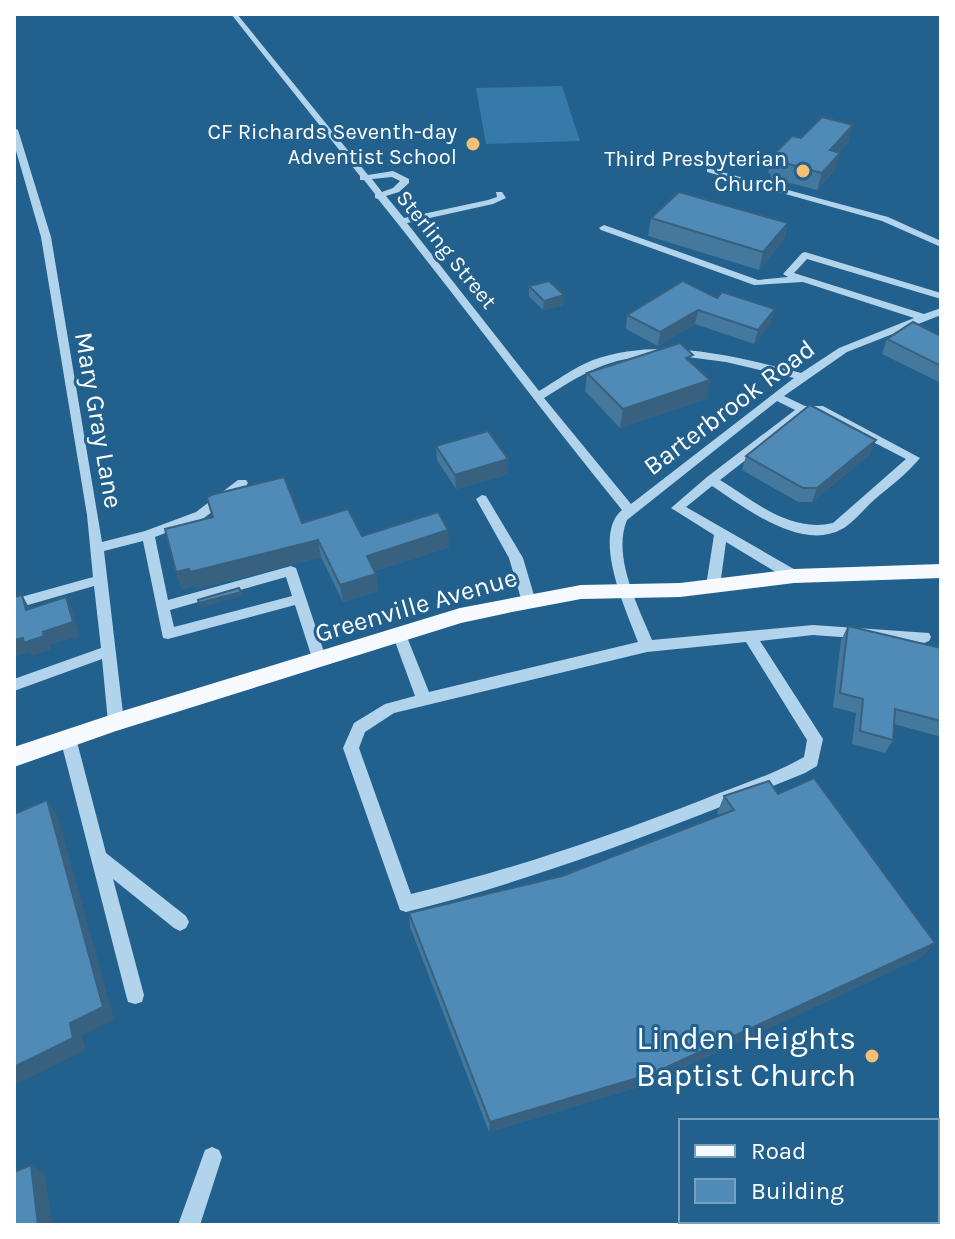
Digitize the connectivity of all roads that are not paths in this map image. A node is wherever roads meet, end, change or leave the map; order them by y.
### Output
1 (234, 14) edge
2 (14, 130) edge
3 (710, 170) dead end
4 (363, 178) junction
5 (499, 194) dead end
6 (378, 196) junction
7 (400, 222) junction
8 (604, 228) dead end
9 (941, 244) edge
10 (804, 279) junction
11 (941, 296) edge
12 (941, 311) edge
13 (922, 317) junction
14 (802, 377) junction
15 (776, 396) junction
16 (537, 397) junction
17 (803, 410) junction
18 (711, 480) junction
19 (242, 483) dead end
20 (482, 499) dead end
21 (629, 510) junction
22 (148, 535) junction
23 (720, 535) junction
24 (96, 548) junction
25 (941, 571) edge
26 (794, 576) junction
27 (99, 580) junction
28 (713, 586) junction
29 (626, 592) junction
30 (300, 599) junction
31 (529, 602) junction
32 (14, 604) edge
33 (163, 607) junction
34 (749, 635) junction
35 (400, 636) junction
36 (924, 637) dead end
37 (647, 646) junction
38 (106, 652) junction
39 (320, 661) junction
40 (14, 685) edge
41 (424, 699) junction
42 (116, 722) junction
43 (68, 738) junction
44 (14, 757) edge
45 (99, 858) junction
46 (180, 922) dead end
47 (135, 995) dead end
48 (212, 1157) dead end
49 (189, 1225) edge

1 - 4 street, Sterling Street
2 - 24 street, Mary Gray Lane
3 - 9 street
4 - 6 street, Sterling Street
4 - 6 street
5 - 7 street
6 - 7 street, Sterling Street
7 - 16 street, Sterling Street
8 - 10 street
10 - 11 street
10 - 13 street
12 - 13 street, Barterbrook Road
13 - 14 street, Barterbrook Road
14 - 15 street, Barterbrook Road
14 - 16 street
15 - 17 street
15 - 21 street, Barterbrook Road
16 - 21 street, Sterling Street
17 - 18 street
17 - 18 street
18 - 23 street
19 - 22 street
20 - 31 street
21 - 29 street
22 - 24 street
22 - 33 street
23 - 26 street
23 - 28 street
24 - 27 street, Mary Gray Lane
25 - 26 main road, Greenville Avenue
26 - 28 main road, Greenville Avenue
27 - 32 street
27 - 38 street, Mary Gray Lane
28 - 29 main road, Greenville Avenue
29 - 31 main road, Greenville Avenue
29 - 37 street
30 - 33 street
30 - 33 street
30 - 39 street
31 - 35 main road, Greenville Avenue
34 - 36 street
34 - 37 street
34 - 41 street
35 - 39 main road, Greenville Avenue
35 - 41 street
37 - 41 street
38 - 40 street
38 - 42 street, Mary Gray Lane
39 - 42 main road, Greenville Avenue
42 - 43 main road, Greenville Avenue
43 - 44 main road, Greenville Avenue
43 - 45 street
45 - 46 street
45 - 47 street
48 - 49 street

